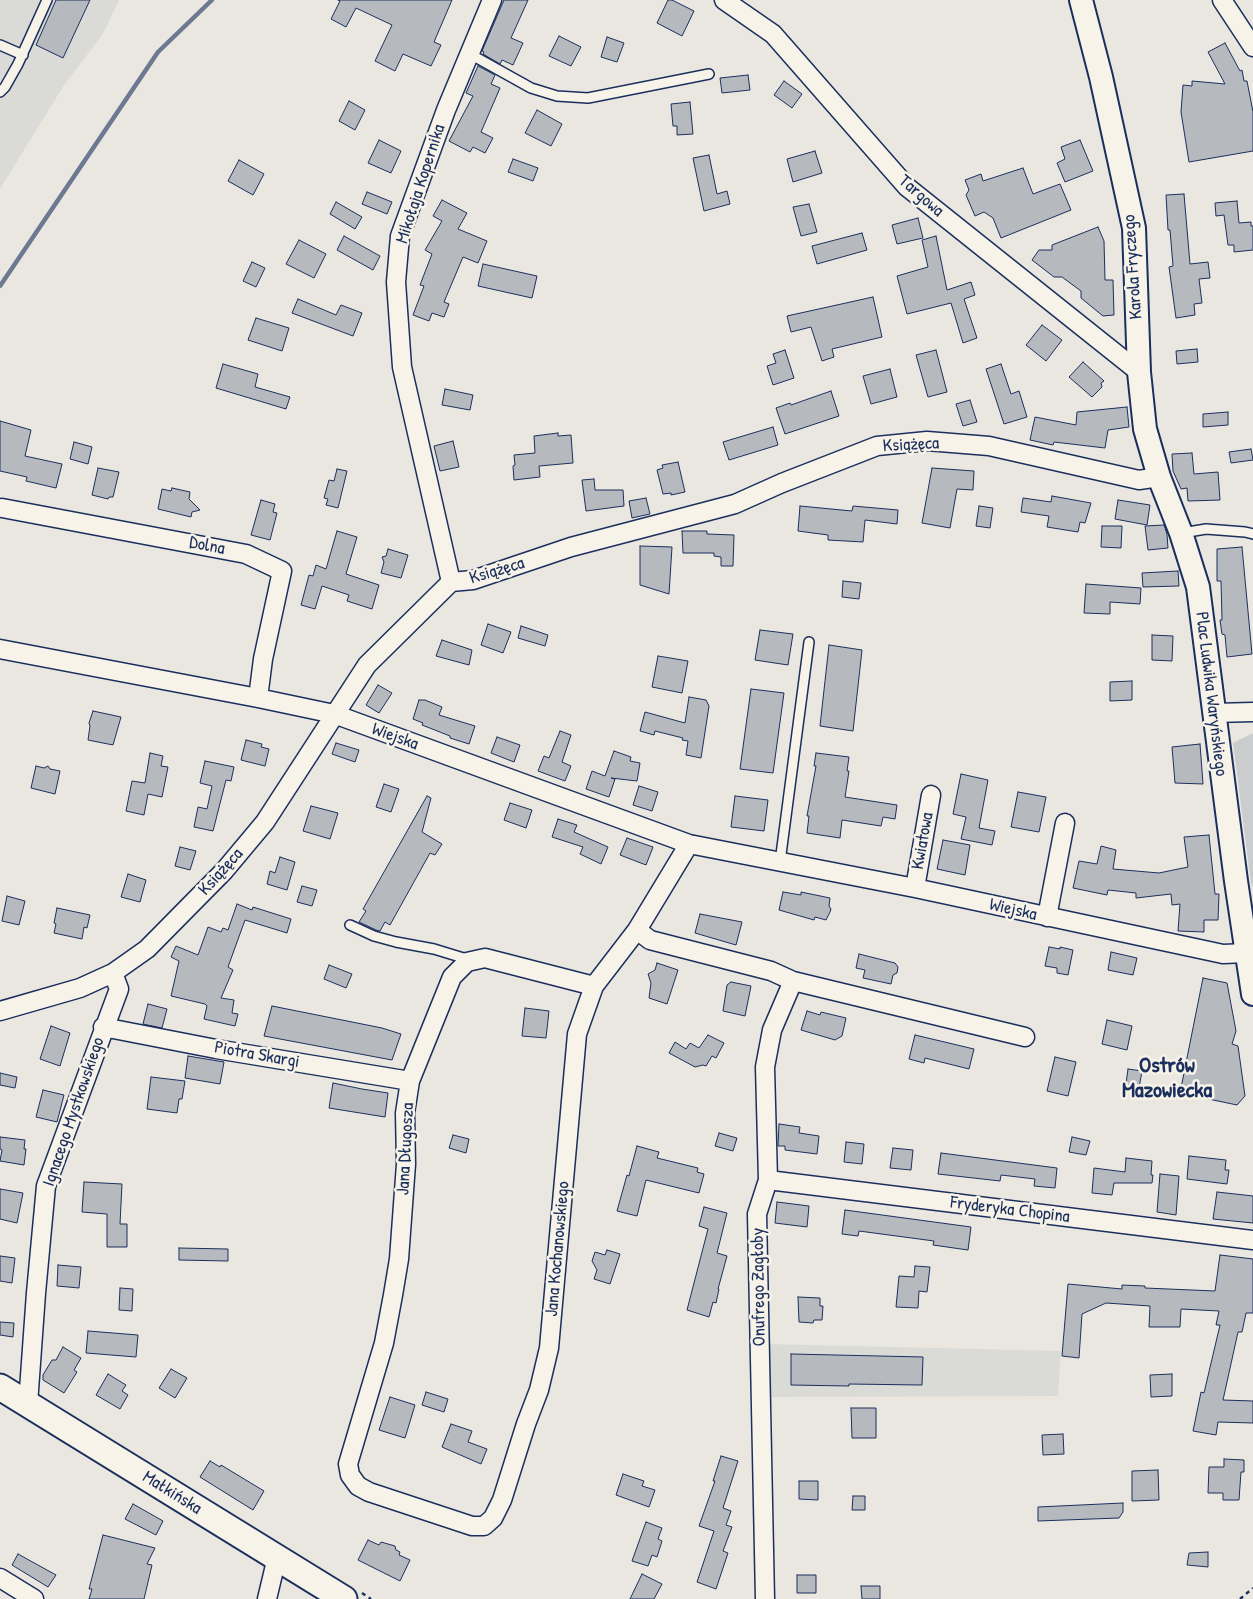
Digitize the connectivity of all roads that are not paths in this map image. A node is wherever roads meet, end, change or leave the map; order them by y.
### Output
1 (47, 0) edge
2 (492, 0) edge
3 (724, 0) edge
4 (1081, 0) edge
5 (1222, 0) edge
6 (0, 45) edge
7 (1253, 47) edge
8 (470, 54) junction
9 (23, 55) junction
10 (709, 74) dead end
11 (0, 92) edge
12 (1139, 372) junction
13 (1159, 477) junction
14 (2, 508) dead end
15 (1181, 533) junction
16 (1253, 534) edge
17 (451, 582) junction
18 (810, 642) dead end
19 (0, 649) edge
20 (258, 698) junction
21 (1253, 712) edge
22 (1214, 713) junction
23 (334, 714) junction
24 (931, 795) dead end
25 (1065, 823) dead end
26 (690, 844) junction
27 (780, 862) junction
28 (915, 888) junction
29 (1247, 916) edge
30 (1047, 917) junction
31 (350, 925) dead end
32 (637, 930) junction
33 (1247, 953) junction
34 (472, 961) junction
35 (113, 973) junction
36 (793, 981) junction
37 (594, 986) junction
38 (1253, 994) edge
39 (0, 1011) edge
40 (103, 1027) junction
41 (1025, 1037) dead end
42 (410, 1081) junction
43 (768, 1180) junction
44 (1253, 1240) edge
45 (0, 1387) edge
46 (28, 1404) junction
47 (350, 1475) joint
48 (276, 1558) junction
49 (0, 1578) edge
50 (34, 1599) edge
51 (267, 1599) edge
52 (344, 1599) edge
53 (765, 1599) edge

1 - 9 lane
2 - 8 street, Mikołaja Kopernika
3 - 12 street, Targowa
4 - 12 street, Karola Fryczego
5 - 7 street
6 - 9 lane
8 - 10 lane
8 - 17 street, Mikołaja Kopernika
9 - 11 lane
12 - 13 street, Karola Fryczego
13 - 15 street, Plac Ludwika Waryńskiego
13 - 17 street, Książęca
14 - 20 street, Dolna
15 - 16 lane
15 - 22 street, Plac Ludwika Waryńskiego
17 - 23 street, Książęca
18 - 27 lane
19 - 20 street, Wiejska
20 - 23 street, Wiejska
21 - 22 street
22 - 29 street, Plac Ludwika Waryńskiego
23 - 26 street, Wiejska
23 - 35 street, Książęca
24 - 28 street, Kwiatowa
25 - 30 street
26 - 27 street, Wiejska
26 - 32 street, Jana Kochanowskiego
27 - 28 street, Wiejska
28 - 30 street, Wiejska
29 - 33 street, Plac Ludwika Waryńskiego
30 - 33 street, Wiejska
31 - 34 lane
32 - 36 street
32 - 37 street, Jana Kochanowskiego
33 - 38 street, Plac Ludwika Waryńskiego
34 - 37 street
34 - 42 street, Jana Długosza
35 - 39 street, Książęca
35 - 40 street, Ignacego Mystkowskiego
36 - 41 street
36 - 43 street, Onufrego Zagłoby
37 - 47 street, Jana Kochanowskiego
40 - 42 street, Piotra Skargi
40 - 46 street, Ignacego Mystkowskiego
42 - 47 street, Jana Długosza
43 - 44 street, Fryderyka Chopina
43 - 53 street, Onufrego Zagłoby
45 - 46 main road, Małkińska
46 - 48 main road, Małkińska
48 - 51 street
48 - 52 main road, Małkińska
49 - 50 street

